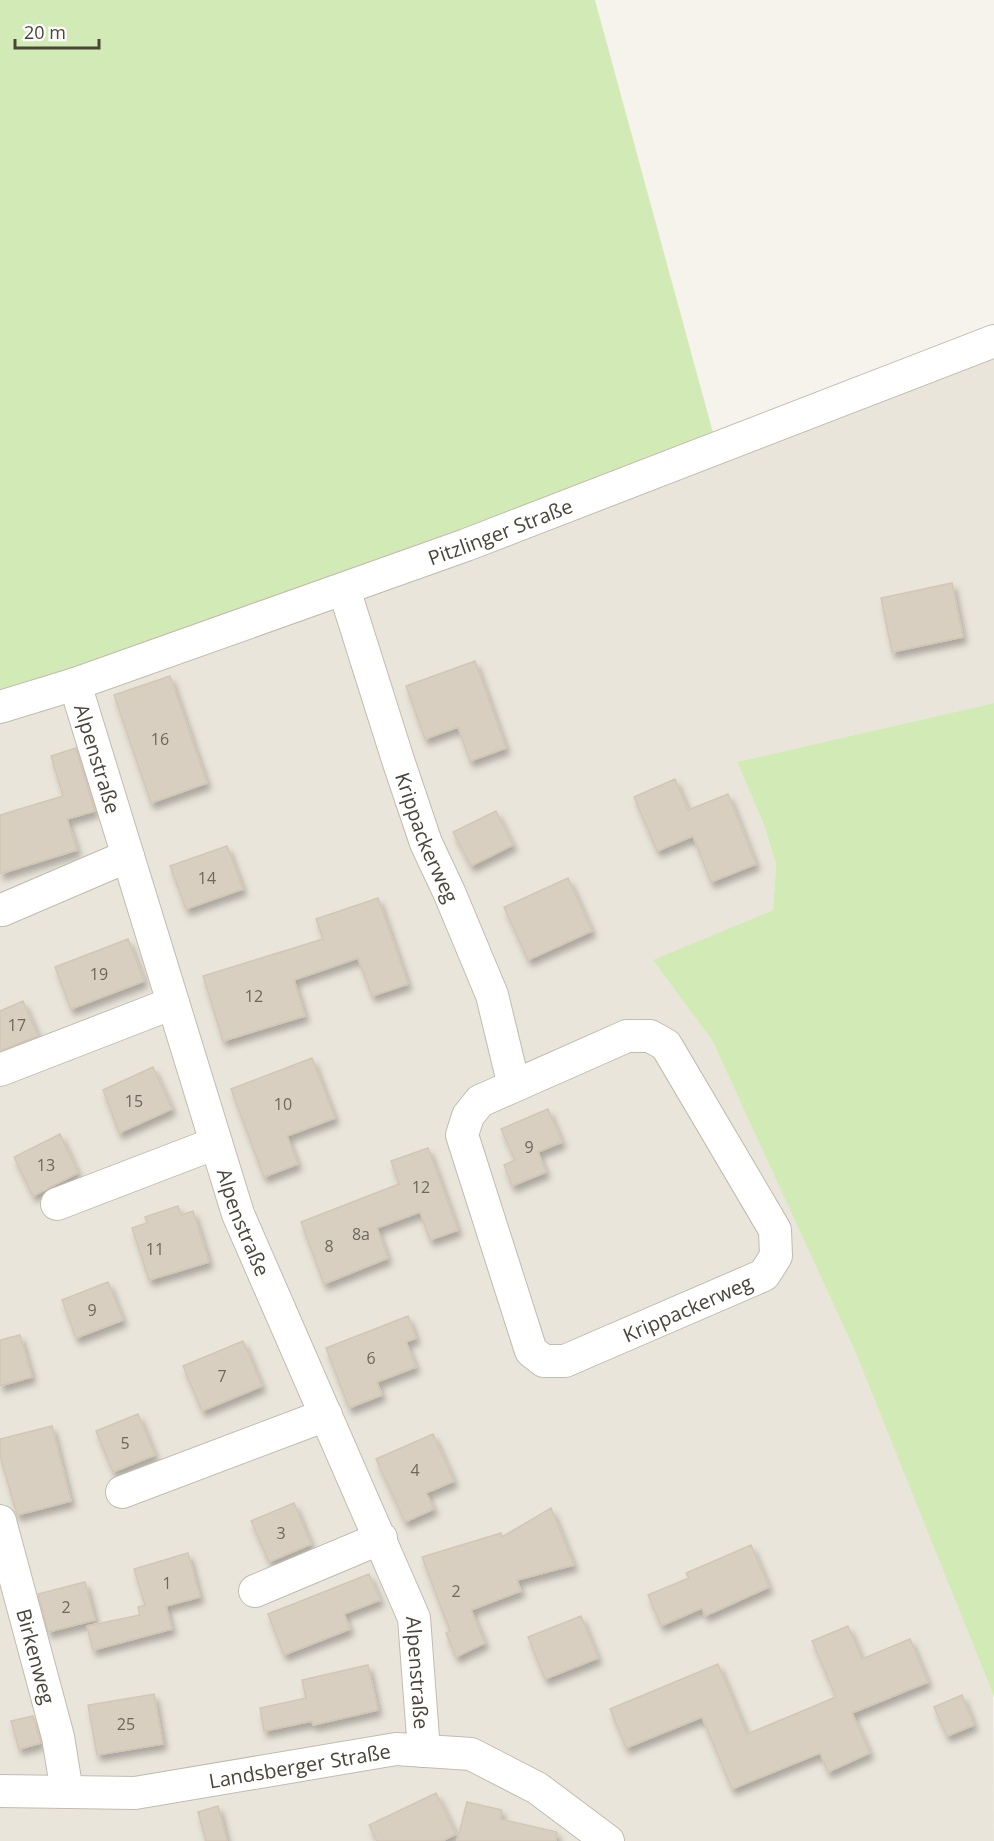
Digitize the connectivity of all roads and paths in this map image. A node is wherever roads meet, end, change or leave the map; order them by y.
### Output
1 (994, 341) edge
2 (344, 589) junction
3 (75, 684) junction
4 (0, 707) edge
5 (128, 856) junction
6 (2, 910) dead end
7 (173, 1003) junction
8 (0, 1070) edge
9 (514, 1086) junction
10 (216, 1143) junction
11 (57, 1204) dead end
12 (326, 1415) junction
13 (122, 1492) dead end
14 (0, 1521) edge
15 (381, 1538) junction
16 (255, 1591) dead end
17 (424, 1751) junction
18 (0, 1791) edge
19 (67, 1792) junction
20 (608, 1841) edge

1 - 2 street, Pitzlinger Straße
2 - 3 street, Pitzlinger Straße
2 - 9 street, Krippackerweg
3 - 4 street, Pitzlinger Straße
3 - 5 street, Alpenstraße
5 - 6 street
5 - 7 street, Alpenstraße
7 - 8 street
7 - 10 street, Alpenstraße
9 - 9 street, Krippackerweg
10 - 11 street
10 - 12 street, Alpenstraße
12 - 13 street
12 - 15 street, Alpenstraße
14 - 19 street, Birkenweg
15 - 16 street
15 - 17 street, Alpenstraße
17 - 19 street, Landsberger Straße
17 - 20 street, Landsberger Straße
18 - 19 street, Landsberger Straße

